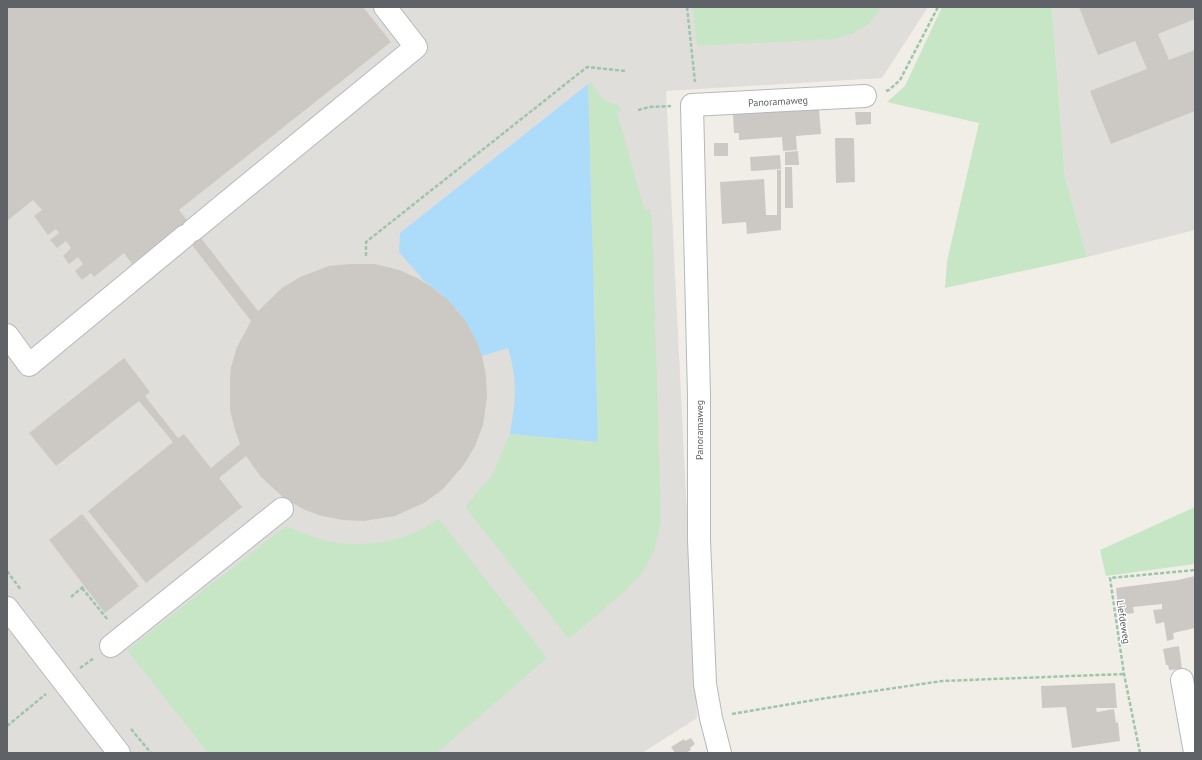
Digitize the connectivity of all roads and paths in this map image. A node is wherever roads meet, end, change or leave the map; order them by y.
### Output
1 (385, 7) edge
2 (687, 7) edge
3 (938, 7) edge
4 (625, 71) dead end
5 (865, 96) joint
6 (692, 106) junction
7 (638, 110) dead end
8 (366, 256) dead end
9 (7, 335) edge
10 (282, 509) dead end
11 (1195, 570) edge
12 (71, 597) dead end
13 (7, 608) edge
14 (116, 642) joint
15 (1124, 674) junction
16 (1182, 680) dead end
17 (711, 718) junction
18 (1195, 752) edge
19 (119, 753) edge
20 (720, 753) edge
21 (1140, 753) edge

1 - 9 street
2 - 6 path
3 - 5 path
4 - 8 path
5 - 6 street, Panoramaweg
6 - 7 path
6 - 17 street, Panoramaweg
10 - 14 street
11 - 15 path, Liefdeweg
12 - 14 path
13 - 19 street
15 - 17 path
15 - 21 path, Liefdeweg
16 - 18 street
17 - 20 street, Panoramaweg

